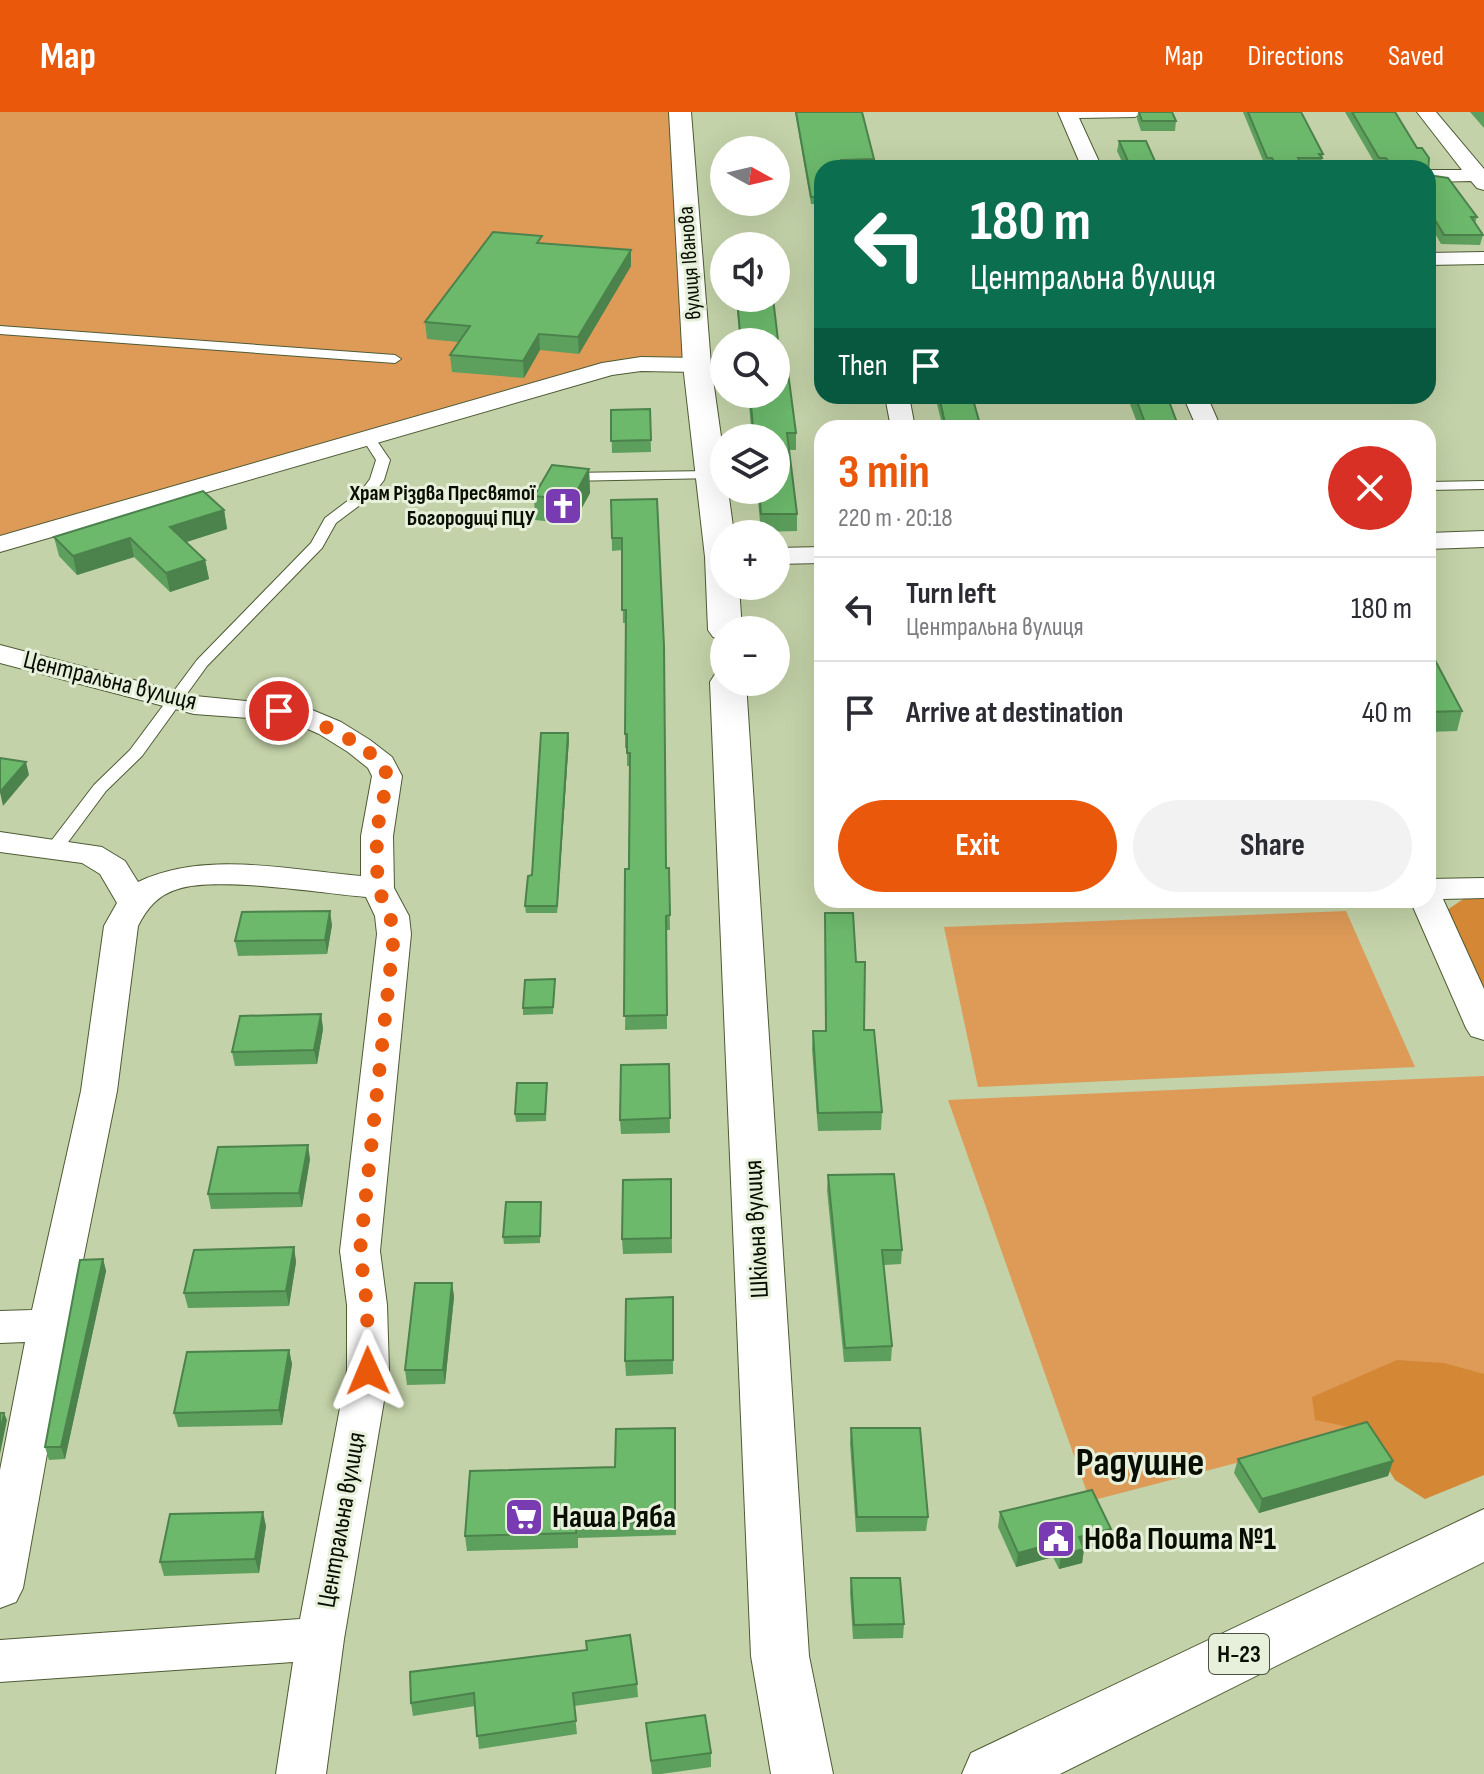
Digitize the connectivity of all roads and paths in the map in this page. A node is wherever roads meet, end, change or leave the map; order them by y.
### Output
1 (680, 112) edge
2 (1068, 112) edge
3 (1135, 112) edge
4 (1426, 112) edge
5 (1089, 160) edge
6 (1436, 176) edge
7 (1482, 178) edge
8 (1484, 258) edge
9 (1436, 259) edge
10 (0, 330) edge
11 (395, 359) dead end
12 (697, 365) junction
13 (368, 438) junction
14 (710, 467) edge
15 (710, 475) edge
16 (558, 478) edge
17 (1484, 485) edge
18 (1436, 486) edge
19 (1484, 539) edge
20 (1436, 541) edge
21 (0, 544) edge
22 (814, 555) edge
23 (790, 556) edge
24 (0, 654) edge
25 (729, 696) edge
26 (174, 700) junction
27 (0, 842) edge
28 (54, 849) junction
29 (91, 854) junction
30 (204, 873) junction
31 (378, 888) junction
32 (1484, 888) edge
33 (1436, 889) edge
34 (133, 902) junction
35 (1431, 908) edge
36 (1484, 1028) edge
37 (49, 1325) junction
38 (0, 1327) edge
39 (1484, 1534) edge
40 (0, 1588) edge
41 (320, 1639) junction
42 (0, 1661) edge
43 (301, 1774) edge
44 (802, 1774) edge
45 (994, 1774) edge

1 - 12 street, вулиця Іванова
2 - 3 street
2 - 5 street
4 - 7 street
6 - 7 street
8 - 9 street
10 - 11 lane
12 - 13 street
12 - 14 street, вулиця Іванова
13 - 21 street
13 - 26 lane
15 - 16 lane
17 - 18 lane
19 - 20 street
22 - 23 street
24 - 26 street, Центральна вулиця
25 - 44 street, Шкільна вулиця
26 - 28 lane
26 - 31 street, Центральна вулиця
27 - 28 street
28 - 29 street
29 - 30 street
29 - 34 street
30 - 31 street
30 - 34 street
31 - 41 street, Центральна вулиця
32 - 33 street
34 - 37 street
35 - 36 street
37 - 38 street
37 - 40 street
39 - 45 main road, Н-23
41 - 42 street
41 - 43 street, Центральна вулиця

